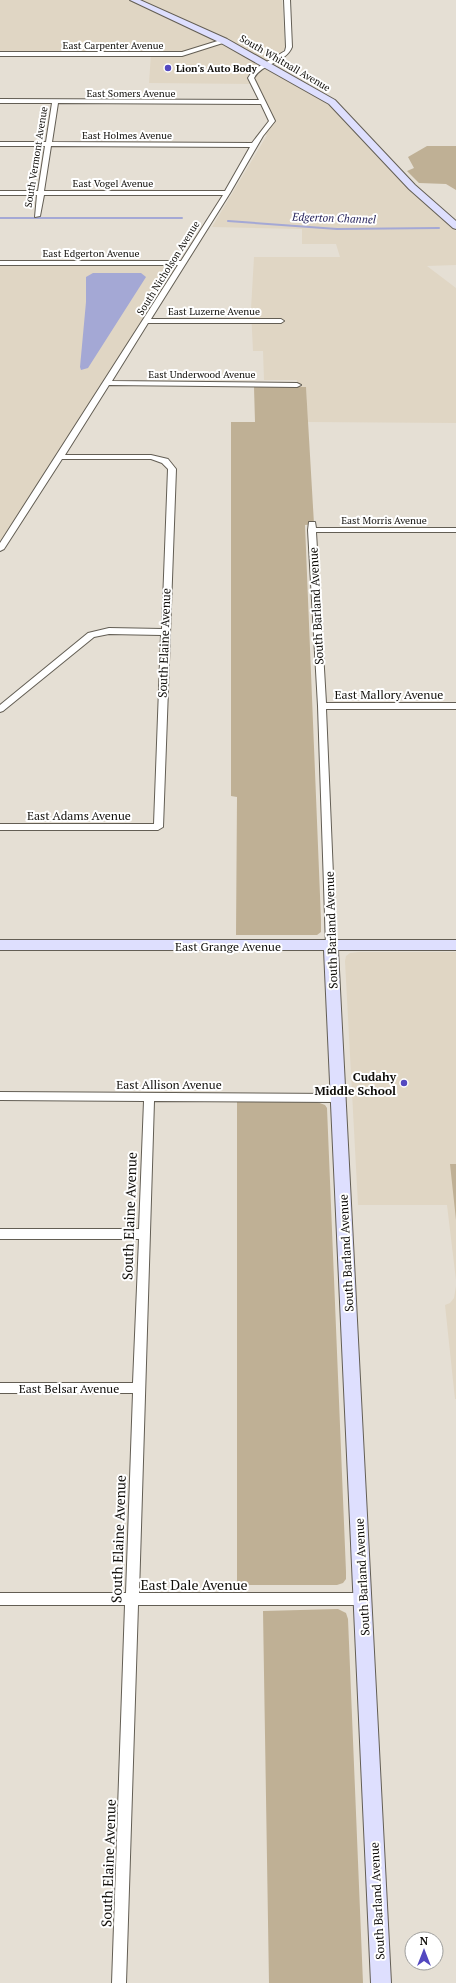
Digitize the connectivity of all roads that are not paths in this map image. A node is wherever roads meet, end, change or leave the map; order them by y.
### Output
1 (134, 0) edge
2 (287, 0) edge
3 (224, 41) junction
4 (0, 54) edge
5 (267, 64) junction
6 (0, 101) edge
7 (55, 102) junction
8 (262, 102) junction
9 (0, 144) edge
10 (48, 144) junction
11 (254, 145) junction
12 (0, 193) edge
13 (40, 193) junction
14 (226, 193) junction
15 (37, 216) dead end
16 (456, 226) edge
17 (182, 262) junction
18 (0, 263) edge
19 (147, 321) junction
20 (281, 321) dead end
21 (108, 384) junction
22 (297, 385) dead end
23 (61, 457) junction
24 (312, 527) joint
25 (456, 530) edge
26 (0, 549) edge
27 (164, 632) junction
28 (322, 706) junction
29 (456, 706) edge
30 (0, 709) edge
31 (0, 827) edge
32 (158, 827) joint
33 (456, 945) edge
34 (0, 946) edge
35 (331, 946) junction
36 (0, 1096) edge
37 (149, 1097) junction
38 (338, 1098) junction
39 (0, 1234) edge
40 (144, 1234) junction
41 (0, 1388) edge
42 (138, 1388) junction
43 (0, 1598) edge
44 (131, 1598) junction
45 (363, 1599) junction
46 (119, 1983) edge
47 (381, 1983) edge

1 - 3 street, South Whitnall Avenue
2 - 5 street, South Nicholson Avenue
3 - 4 street, East Carpenter Avenue
3 - 5 street, South Whitnall Avenue
5 - 8 street, South Nicholson Avenue
5 - 16 street, South Whitnall Avenue
6 - 7 street, East Somers Avenue
7 - 8 street, East Somers Avenue
7 - 10 street, South Vermont Avenue
8 - 11 street, South Nicholson Avenue
9 - 10 street, East Holmes Avenue
10 - 11 street, East Holmes Avenue
10 - 13 street, South Vermont Avenue
11 - 14 street, South Nicholson Avenue
12 - 13 street, East Vogel Avenue
13 - 14 street, East Vogel Avenue
13 - 15 street, South Vermont Avenue
14 - 17 street, South Nicholson Avenue
17 - 18 street, East Edgerton Avenue
17 - 19 street, South Nicholson Avenue
19 - 20 street, East Luzerne Avenue
19 - 21 street, South Nicholson Avenue
21 - 22 street, East Underwood Avenue
21 - 23 street, South Nicholson Avenue
23 - 26 street, South Nicholson Avenue
23 - 27 street, South Elaine Avenue
24 - 25 street, East Morris Avenue
24 - 28 street, South Barland Avenue
27 - 30 street
27 - 32 street, South Elaine Avenue
28 - 29 street, East Mallory Avenue
28 - 35 street, South Barland Avenue
31 - 32 street, East Adams Avenue
33 - 35 street, East Grange Avenue
34 - 35 street, East Grange Avenue
35 - 38 street, South Barland Avenue
36 - 37 street, East Allison Avenue
37 - 38 street, East Allison Avenue
37 - 40 street, South Elaine Avenue
38 - 45 street, South Barland Avenue
39 - 40 street
40 - 42 street, South Elaine Avenue
41 - 42 street, East Belsar Avenue
42 - 44 street, South Elaine Avenue
43 - 44 street, East Dale Avenue
44 - 45 street, East Dale Avenue
44 - 46 street, South Elaine Avenue
45 - 47 street, South Barland Avenue

